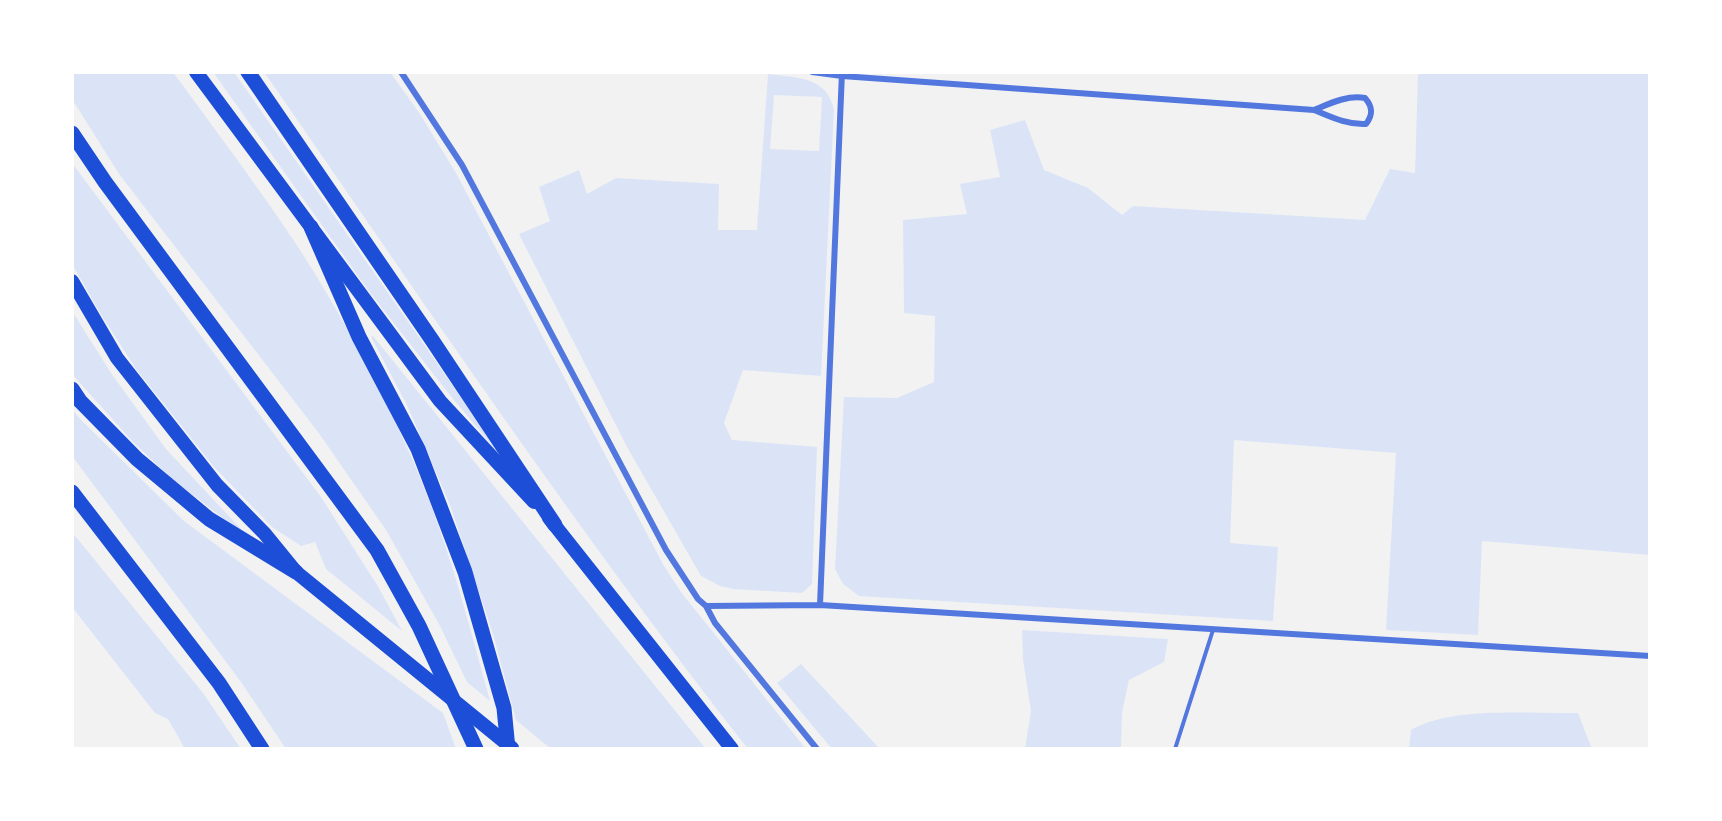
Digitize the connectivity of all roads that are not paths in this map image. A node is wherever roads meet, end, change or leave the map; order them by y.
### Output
1 (196, 72) edge
2 (248, 72) edge
3 (401, 72) edge
4 (812, 72) edge
5 (842, 74) edge
6 (1314, 110) junction
7 (72, 133) edge
8 (311, 227) junction
9 (72, 280) edge
10 (72, 389) edge
11 (72, 492) edge
12 (555, 525) junction
13 (296, 572) junction
14 (820, 605) junction
15 (706, 606) junction
16 (1213, 630) junction
17 (1650, 656) edge
18 (262, 749) edge
19 (476, 749) edge
20 (508, 749) edge
21 (514, 749) edge
22 (732, 749) edge
23 (817, 749) edge
24 (1175, 749) edge

1 - 8 highway
2 - 12 highway
3 - 15 street
4 - 5 street
5 - 6 street
5 - 14 street
6 - 6 street
7 - 19 highway
8 - 12 highway
8 - 20 highway
9 - 13 highway
10 - 13 highway
11 - 18 highway
12 - 22 highway
13 - 21 highway
14 - 15 street
14 - 16 street
15 - 23 street
16 - 17 street
16 - 24 lane

